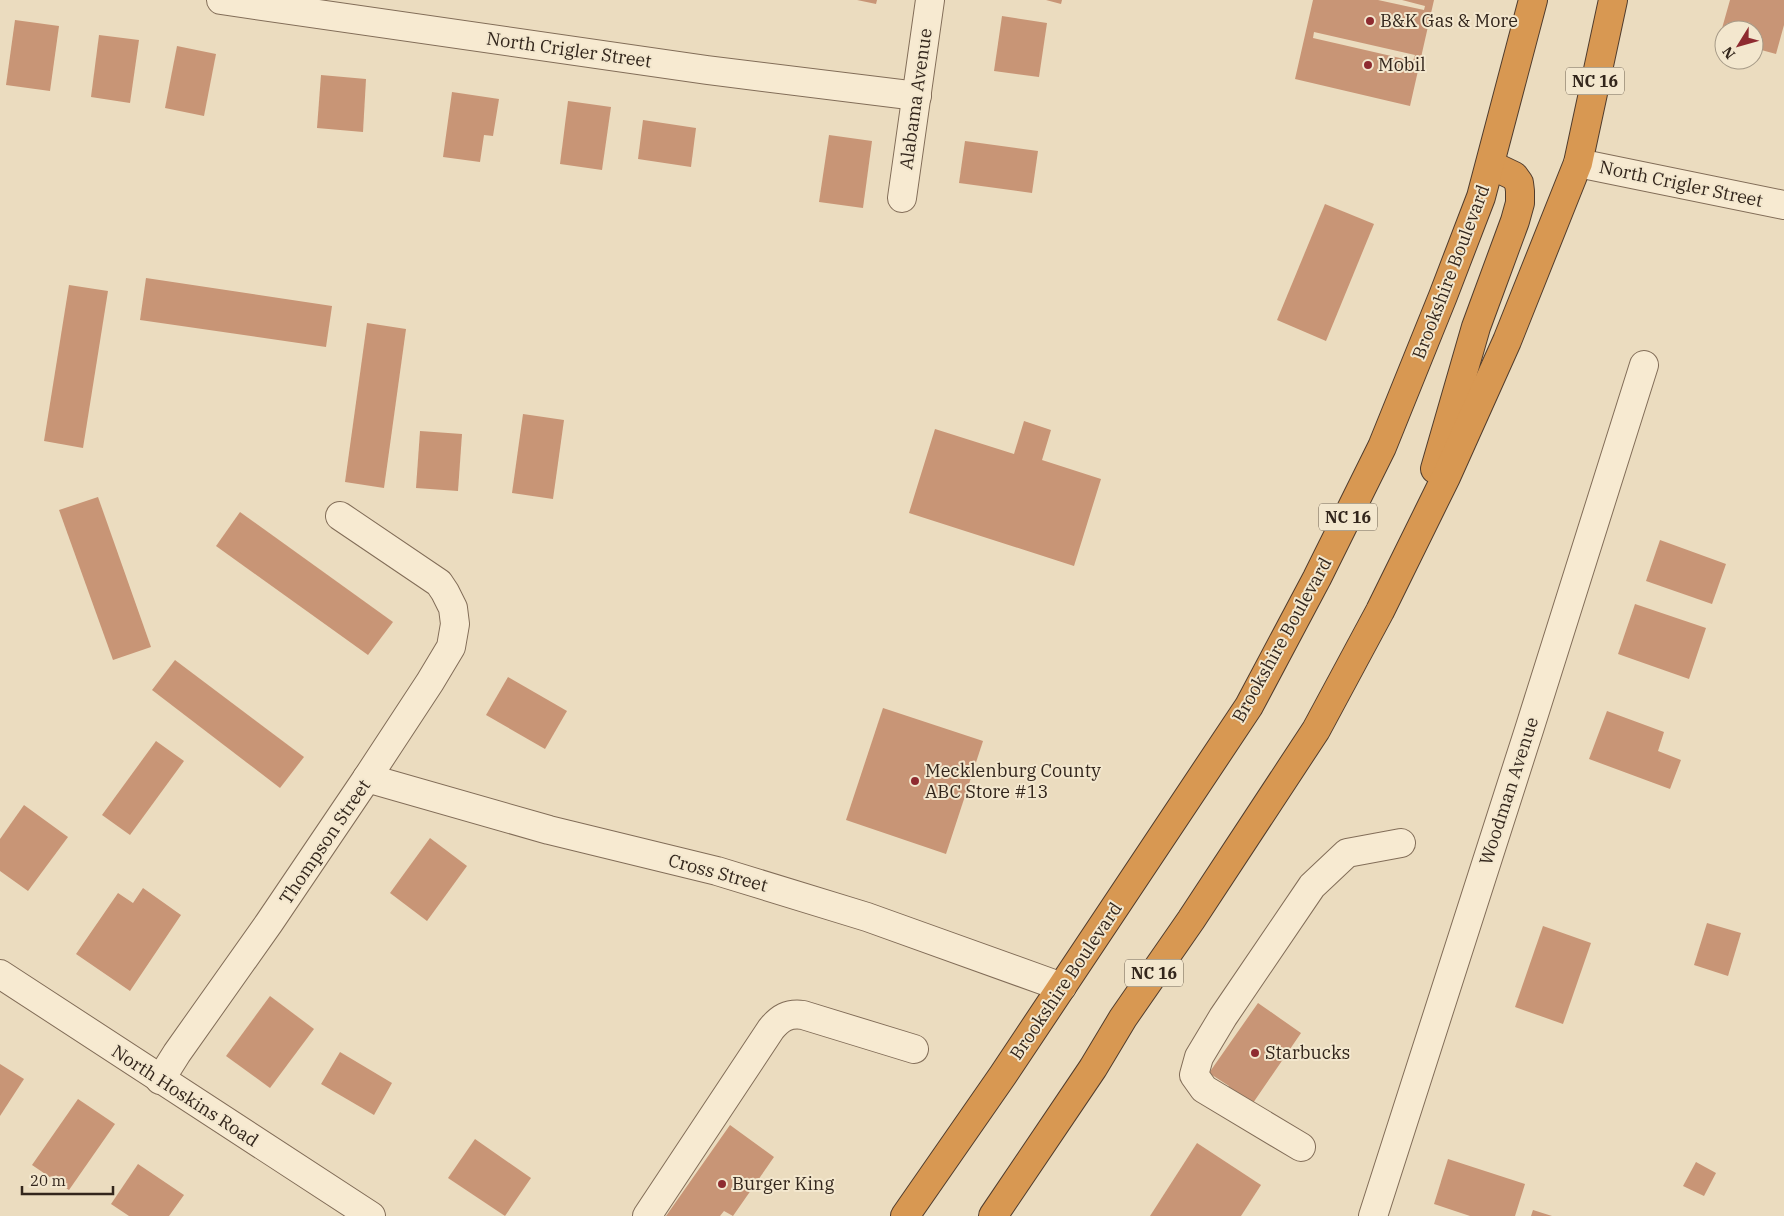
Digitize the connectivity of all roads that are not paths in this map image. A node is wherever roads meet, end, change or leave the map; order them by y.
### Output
1 (221, 0) edge
2 (930, 0) edge
3 (1533, 0) edge
4 (1613, 0) edge
5 (917, 96) junction
6 (1578, 163) junction
7 (1491, 165) junction
8 (902, 198) dead end
9 (1784, 205) edge
10 (1644, 365) dead end
11 (340, 516) dead end
12 (1418, 533) junction
13 (368, 778) junction
14 (1401, 843) dead end
15 (0, 974) edge
16 (1062, 987) junction
17 (914, 1049) dead end
18 (160, 1080) junction
19 (1301, 1148) dead end
20 (371, 1216) edge
21 (647, 1216) edge
22 (905, 1216) edge
23 (993, 1216) edge
24 (1373, 1216) edge

1 - 5 street, North Crigler Street
2 - 5 street, Alabama Avenue
3 - 7 highway, Brookshire Boulevard / NC 16
4 - 6 highway, NC 16
5 - 8 street, Alabama Avenue
6 - 9 street, North Crigler Street
6 - 12 highway, NC 16
7 - 12 highway
7 - 16 highway, Brookshire Boulevard / NC 16
10 - 24 street, Woodman Avenue
11 - 13 street, Thompson Street
12 - 23 highway, NC 16
13 - 16 street, Cross Street
13 - 18 street, Thompson Street
14 - 19 street
15 - 18 street, North Hoskins Road
16 - 22 highway, Brookshire Boulevard / NC 16
17 - 21 street
18 - 20 street, North Hoskins Road

